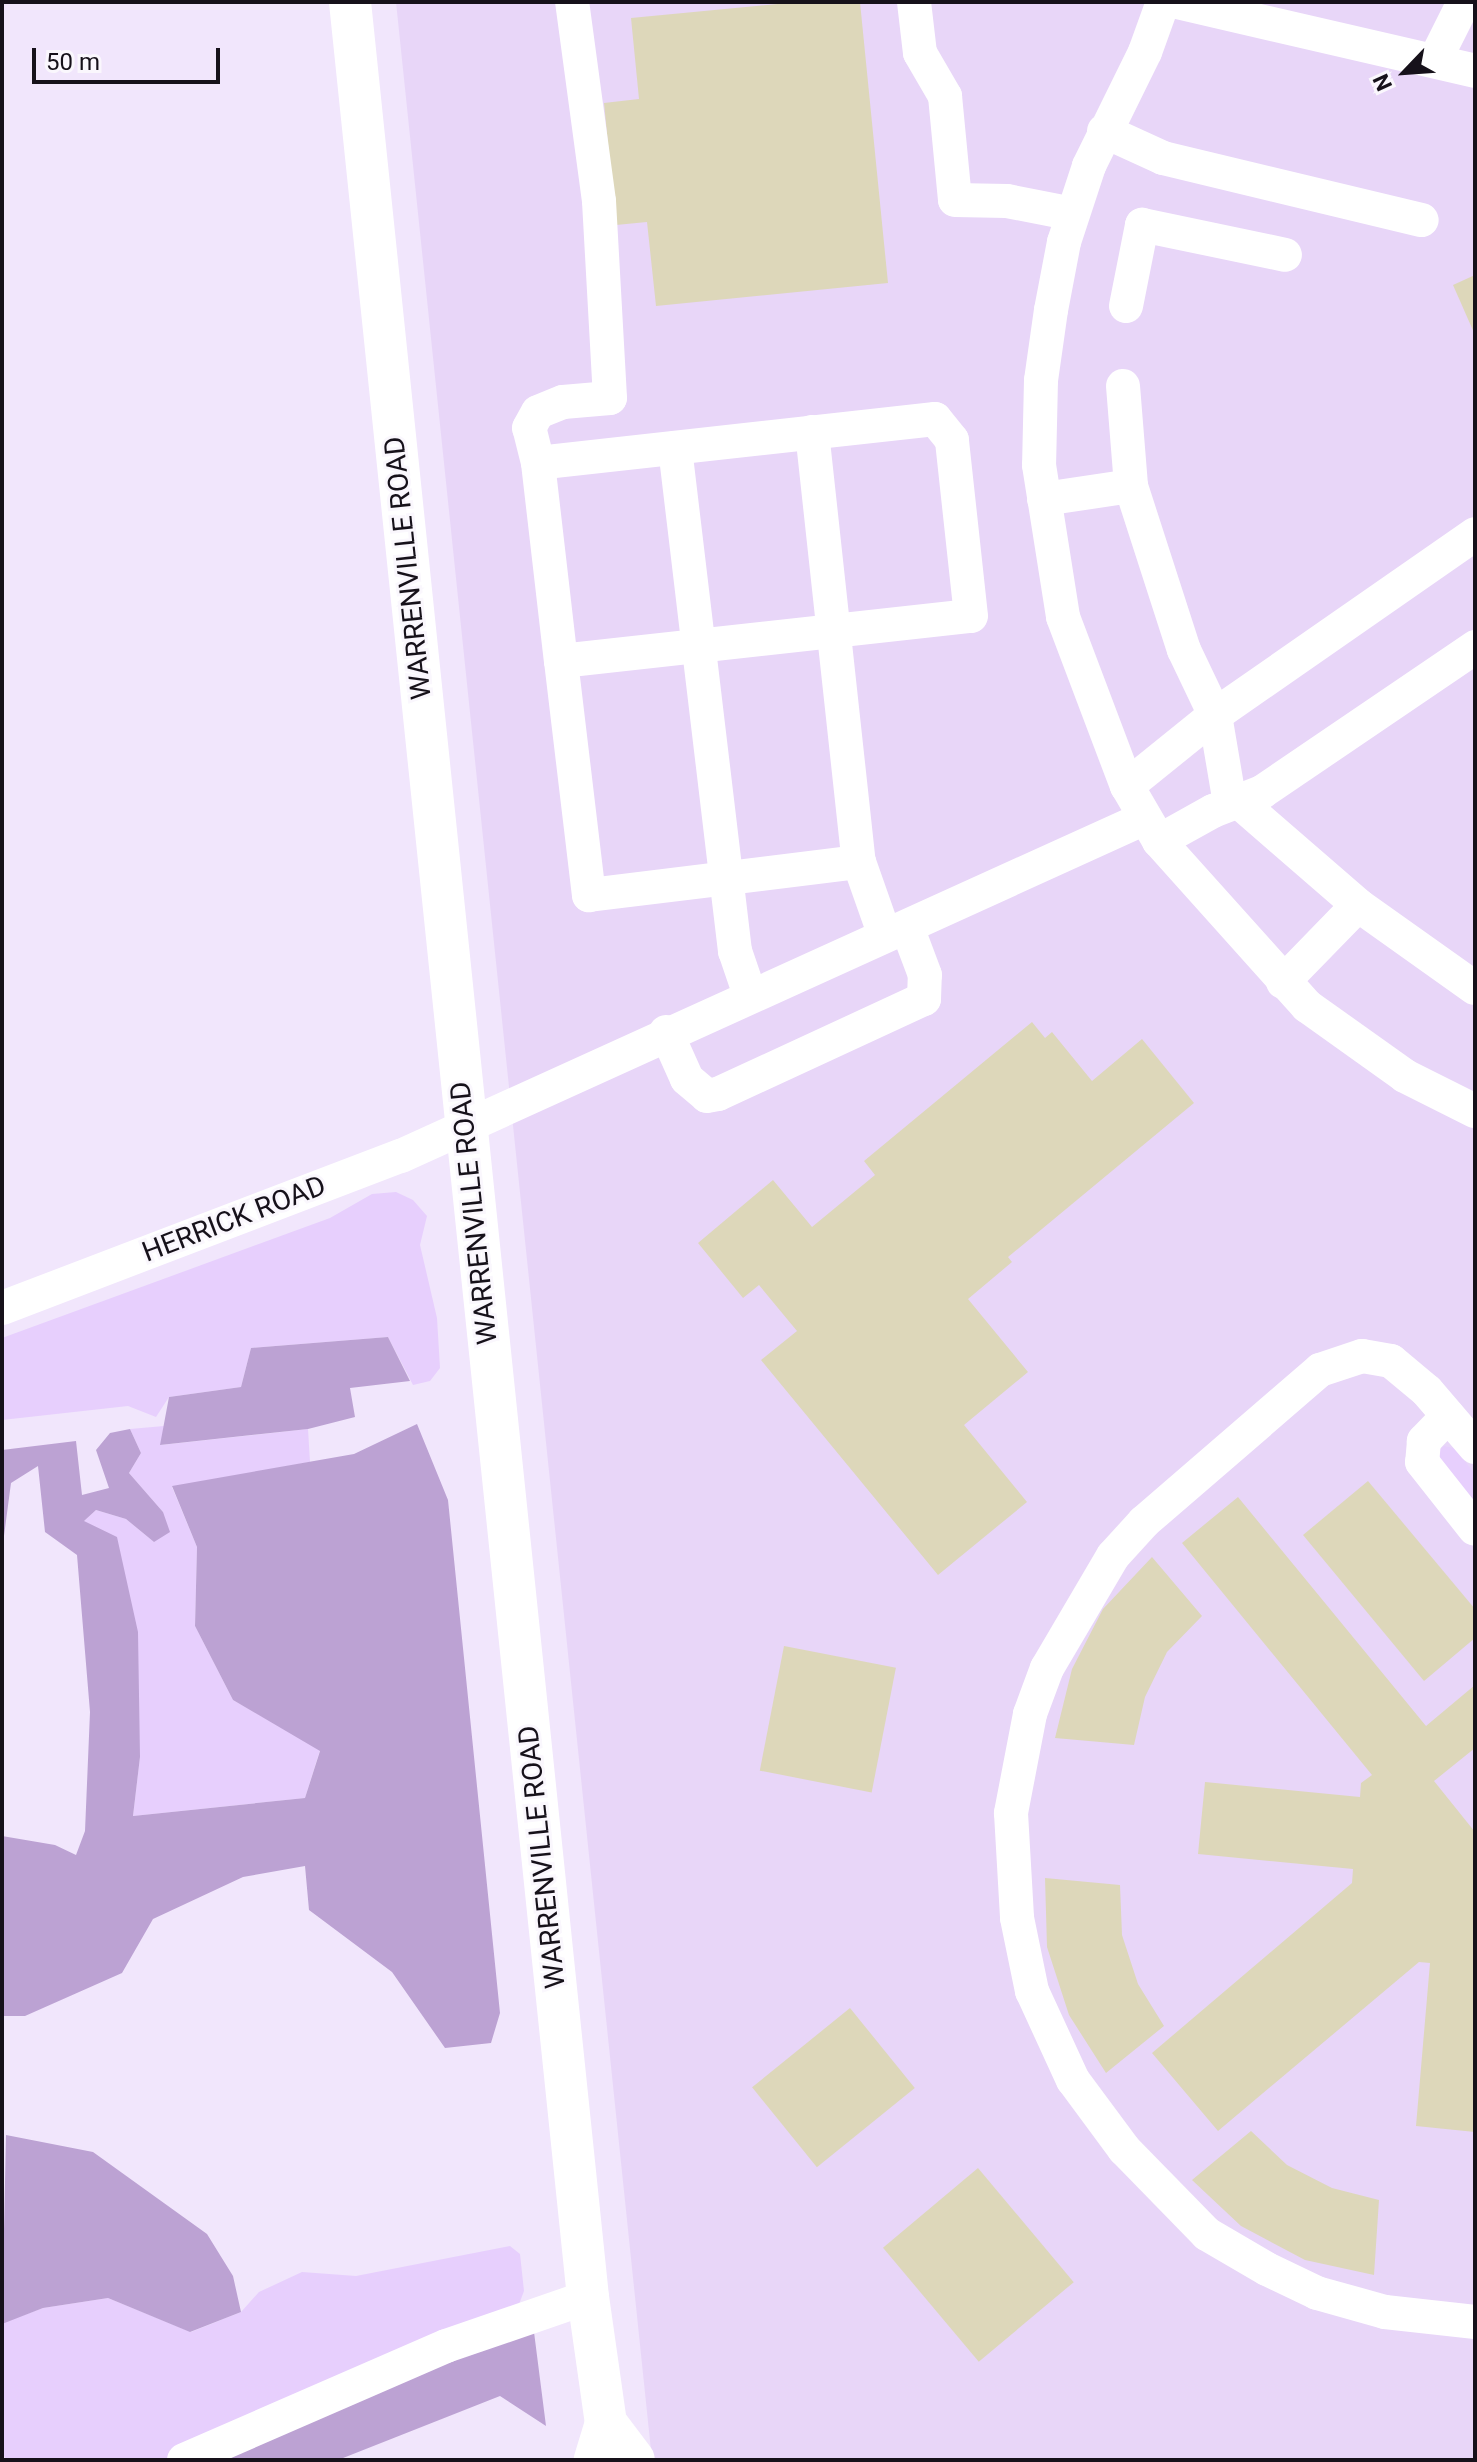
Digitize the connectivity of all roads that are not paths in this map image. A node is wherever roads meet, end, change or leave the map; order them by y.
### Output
1 (350, 2) edge
2 (572, 2) edge
3 (914, 2) edge
4 (1163, 2) edge
5 (1177, 2) edge
6 (1464, 2) edge
7 (1435, 60) junction
8 (1475, 71) edge
9 (1104, 131) junction
10 (1073, 214) junction
11 (1422, 220) dead end
12 (1285, 255) dead end
13 (1126, 306) dead end
14 (1123, 386) dead end
15 (812, 432) junction
16 (675, 448) junction
17 (538, 463) junction
18 (1131, 486) junction
19 (1044, 499) junction
20 (1475, 534) edge
21 (834, 629) junction
22 (699, 645) junction
23 (1475, 647) edge
24 (561, 661) junction
25 (1215, 715) junction
26 (1127, 786) junction
27 (1234, 802) junction
28 (1152, 830) junction
29 (859, 862) junction
30 (726, 879) junction
31 (1358, 905) junction
32 (896, 932) junction
33 (1283, 982) junction
34 (1475, 988) edge
35 (750, 995) junction
36 (666, 1032) junction
37 (1475, 1111) edge
38 (465, 1127) junction
39 (2, 1308) edge
40 (1448, 1416) junction
41 (1475, 1447) edge
42 (1475, 1529) edge
43 (588, 2297) junction
44 (1475, 2322) edge
45 (601, 2441) edge
46 (184, 2460) edge
47 (634, 2460) edge

1 - 38 main road, WARRENVILLE ROAD
2 - 17 street
3 - 10 street
4 - 9 street
5 - 7 street
6 - 7 street
7 - 8 street
9 - 10 street
9 - 11 street
10 - 19 street
12 - 13 street
14 - 18 street
15 - 16 street
15 - 21 street
15 - 21 street
16 - 17 street
16 - 22 street
17 - 24 street
18 - 19 street
18 - 25 street
19 - 26 street
20 - 25 street
21 - 22 street
21 - 29 street
22 - 24 street
22 - 30 street
23 - 27 street, HERRICK ROAD
24 - 30 street
25 - 26 street
25 - 27 street
26 - 28 street
27 - 28 street, HERRICK ROAD
27 - 31 street
28 - 32 street, HERRICK ROAD
28 - 33 street
29 - 30 street
29 - 32 street
30 - 35 street
31 - 33 street
31 - 34 street
32 - 35 street, HERRICK ROAD
32 - 36 street
33 - 37 street
35 - 36 street, HERRICK ROAD
36 - 38 street, HERRICK ROAD
38 - 39 street, HERRICK ROAD
38 - 43 main road, WARRENVILLE ROAD
40 - 41 street
40 - 42 street
40 - 44 street
43 - 45 main road, WARRENVILLE ROAD
43 - 46 street
45 - 47 main road, WARRENVILLE ROAD

